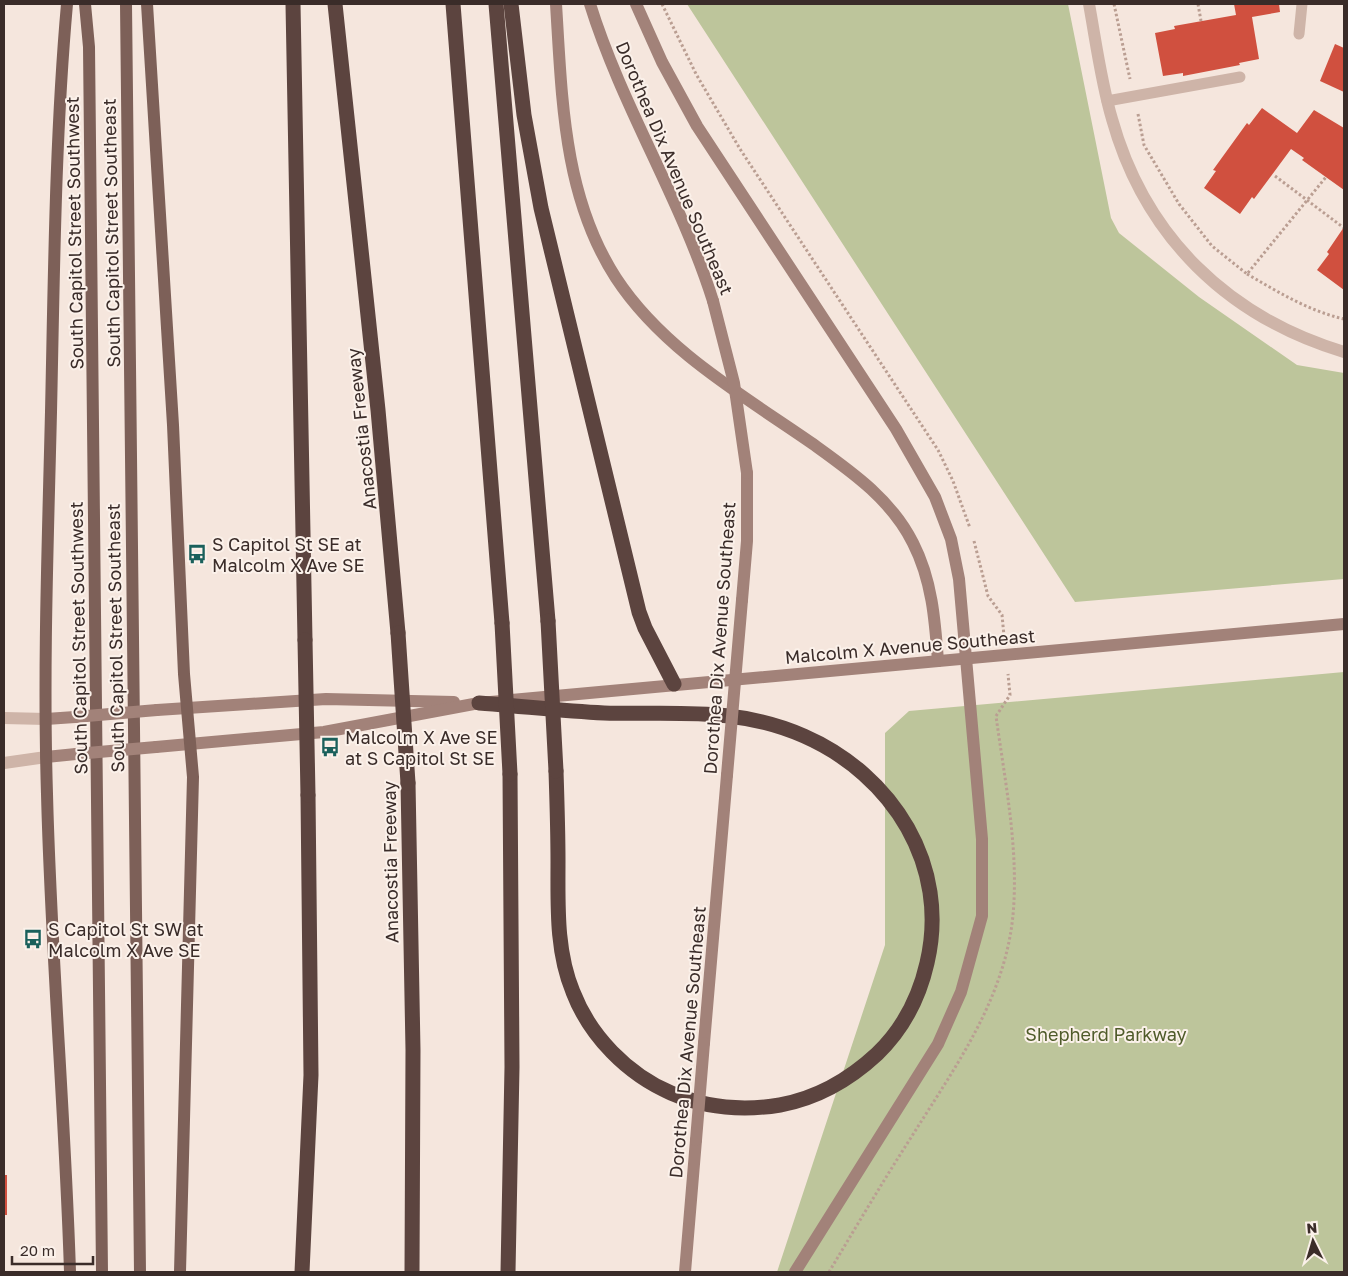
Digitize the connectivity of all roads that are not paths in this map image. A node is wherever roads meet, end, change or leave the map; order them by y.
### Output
1 (67, 4) edge
2 (85, 4) edge
3 (126, 4) edge
4 (147, 4) edge
5 (292, 4) edge
6 (335, 4) edge
7 (453, 4) edge
8 (496, 4) edge
9 (511, 4) edge
10 (556, 4) edge
11 (590, 4) edge
12 (636, 4) edge
13 (1090, 4) edge
14 (1302, 4) edge
15 (1300, 34) dead end
16 (1240, 77) dead end
17 (1107, 101) junction
18 (1344, 352) edge
19 (1344, 624) edge
20 (966, 658) junction
21 (938, 661) junction
22 (674, 684) junction
23 (479, 703) junction
24 (187, 708) junction
25 (4, 718) edge
26 (46, 719) junction
27 (190, 744) junction
28 (46, 757) junction
29 (4, 763) edge
30 (70, 1272) edge
31 (102, 1272) edge
32 (140, 1272) edge
33 (180, 1272) edge
34 (302, 1272) edge
35 (412, 1272) edge
36 (508, 1272) edge
37 (685, 1272) edge
38 (795, 1272) edge

1 - 26 main road
2 - 31 main road, South Capitol Street Southwest
3 - 32 main road, South Capitol Street Southeast
4 - 24 main road
5 - 34 highway, bridge
6 - 35 highway, Anacostia Freeway, bridge
7 - 36 highway, bridge
8 - 23 highway, bridge
9 - 22 highway
10 - 21 main road
11 - 37 main road, Dorothea Dix Avenue Southeast, bridge
12 - 20 main road
13 - 17 street
14 - 15 lane
16 - 17 lane
17 - 18 street
19 - 20 main road, Malcolm X Avenue Southeast
20 - 21 main road, Malcolm X Avenue Southeast
20 - 38 main road
21 - 22 main road, Malcolm X Avenue Southeast
22 - 23 main road, Malcolm X Avenue Southeast
23 - 24 main road, Malcolm X Avenue Southeast
23 - 27 main road, Malcolm X Avenue Southeast
24 - 26 main road, Malcolm X Avenue Southeast, bridge
24 - 27 main road
25 - 26 street
26 - 28 main road
27 - 28 main road, Malcolm X Avenue Southeast, bridge
27 - 33 main road
28 - 29 street
28 - 30 main road

